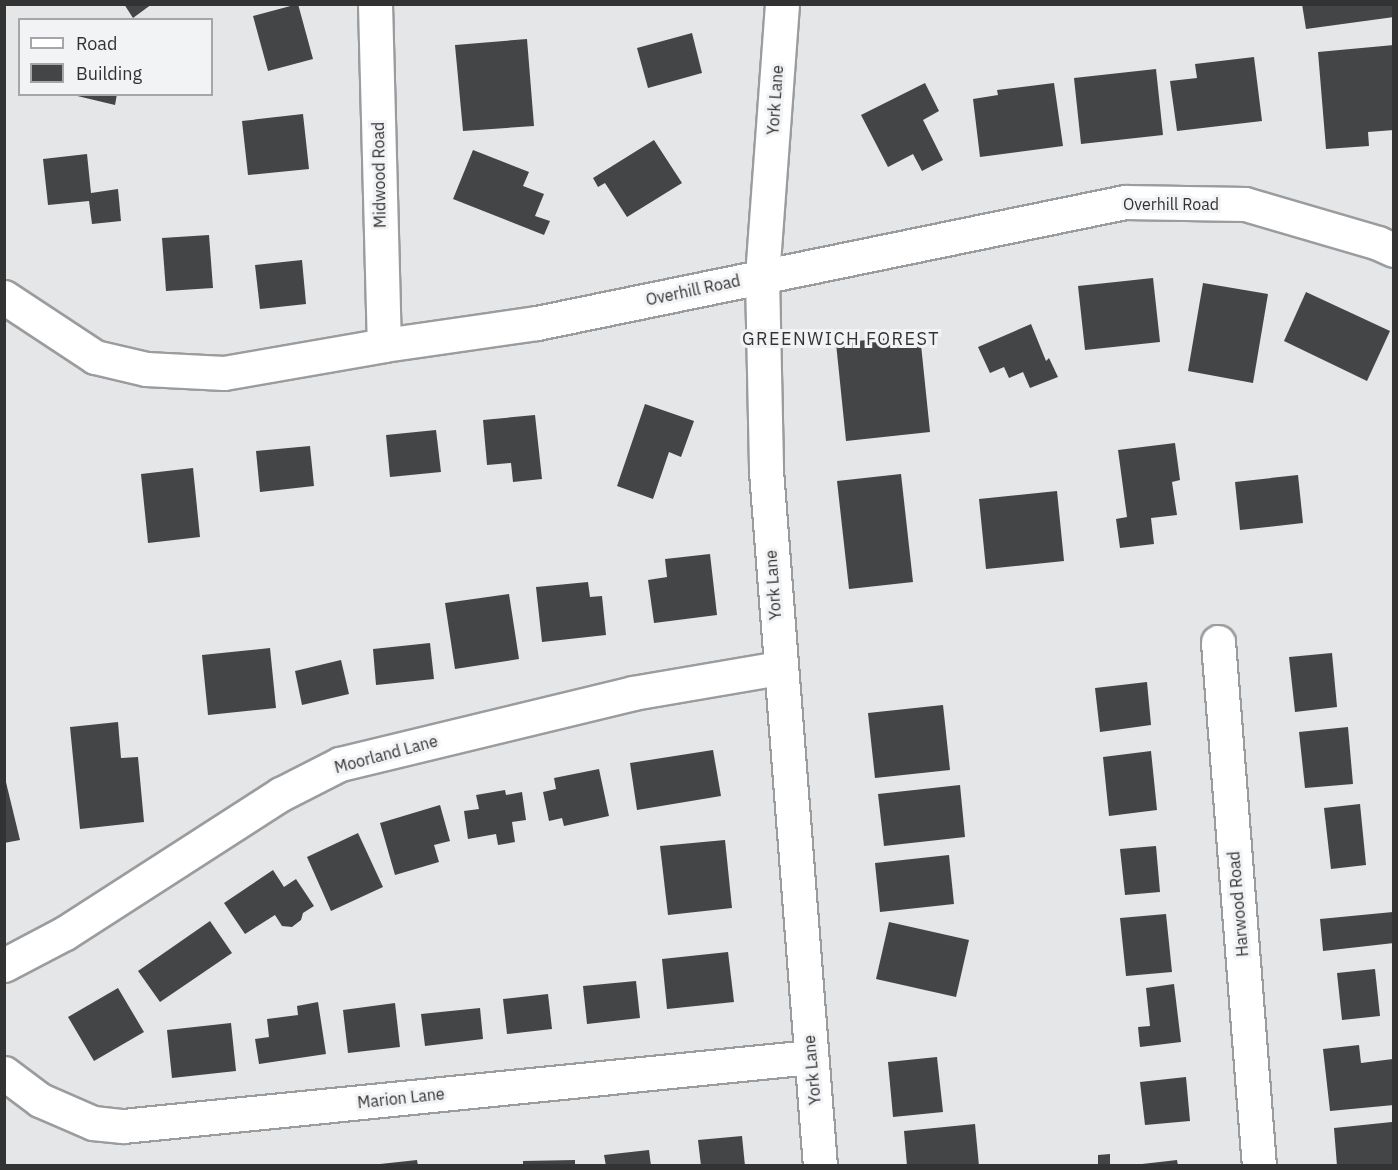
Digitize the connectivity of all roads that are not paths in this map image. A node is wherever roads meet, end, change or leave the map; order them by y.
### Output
1 (375, 4) edge
2 (782, 4) edge
3 (1394, 250) edge
4 (762, 276) junction
5 (4, 297) edge
6 (384, 345) junction
7 (1218, 642) dead end
8 (779, 668) junction
9 (4, 965) edge
10 (811, 1057) junction
11 (4, 1073) edge
12 (819, 1166) edge
13 (1259, 1166) edge

1 - 6 street, Midwood Road
2 - 4 street, York Lane
3 - 4 street, Overhill Road
4 - 6 street, Overhill Road
4 - 8 street, York Lane
5 - 6 street, Overhill Road
7 - 13 street, Harwood Road
8 - 9 street, Moorland Lane
8 - 10 street, York Lane
10 - 11 street, Marion Lane
10 - 12 street, York Lane

